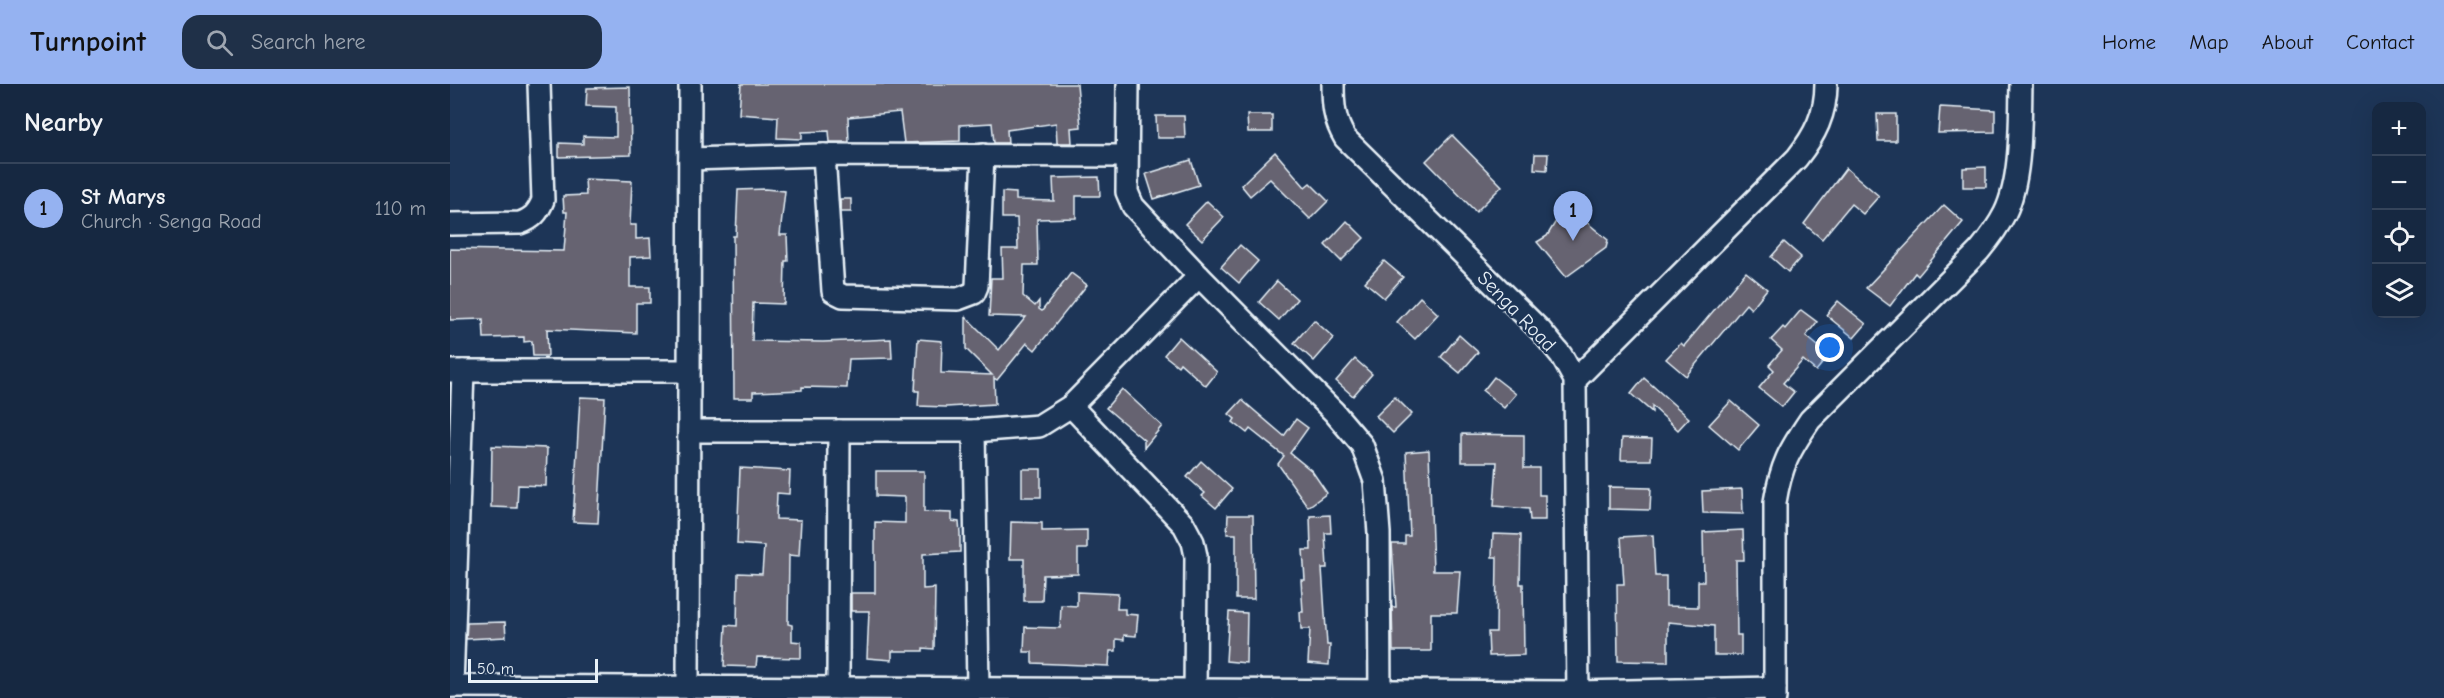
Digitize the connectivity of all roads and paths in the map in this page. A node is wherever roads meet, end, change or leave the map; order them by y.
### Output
1 (539, 84) edge
2 (690, 84) edge
3 (1128, 84) edge
4 (1333, 84) edge
5 (1827, 84) edge
6 (2021, 84) edge
7 (824, 155) junction
8 (983, 155) junction
9 (1126, 156) junction
10 (690, 159) junction
11 (450, 224) edge
12 (1199, 276) junction
13 (456, 371) edge
14 (689, 371) junction
15 (1575, 380) junction
16 (1071, 406) junction
17 (974, 430) junction
18 (689, 431) junction
19 (839, 431) junction
20 (451, 686) edge
21 (688, 686) junction
22 (978, 687) junction
23 (838, 688) junction
24 (1051, 693) edge
25 (1195, 693) edge
26 (1775, 693) edge
27 (1380, 694) edge
28 (1578, 695) edge

1 - 11 street
2 - 10 street
3 - 9 street
4 - 15 street, Senga Road
5 - 15 street
6 - 26 street
7 - 8 street
7 - 8 street
7 - 10 street
8 - 9 street
9 - 12 street
10 - 14 street
12 - 16 street
12 - 27 street
13 - 14 street
13 - 20 street
14 - 18 street
15 - 28 street, Senga Road
16 - 17 street
16 - 25 street
17 - 19 street
17 - 22 street
18 - 19 street
18 - 21 street
19 - 23 street
20 - 21 street
21 - 23 street
22 - 23 street
22 - 24 street
24 - 25 street
25 - 27 street
26 - 28 street
27 - 28 street

